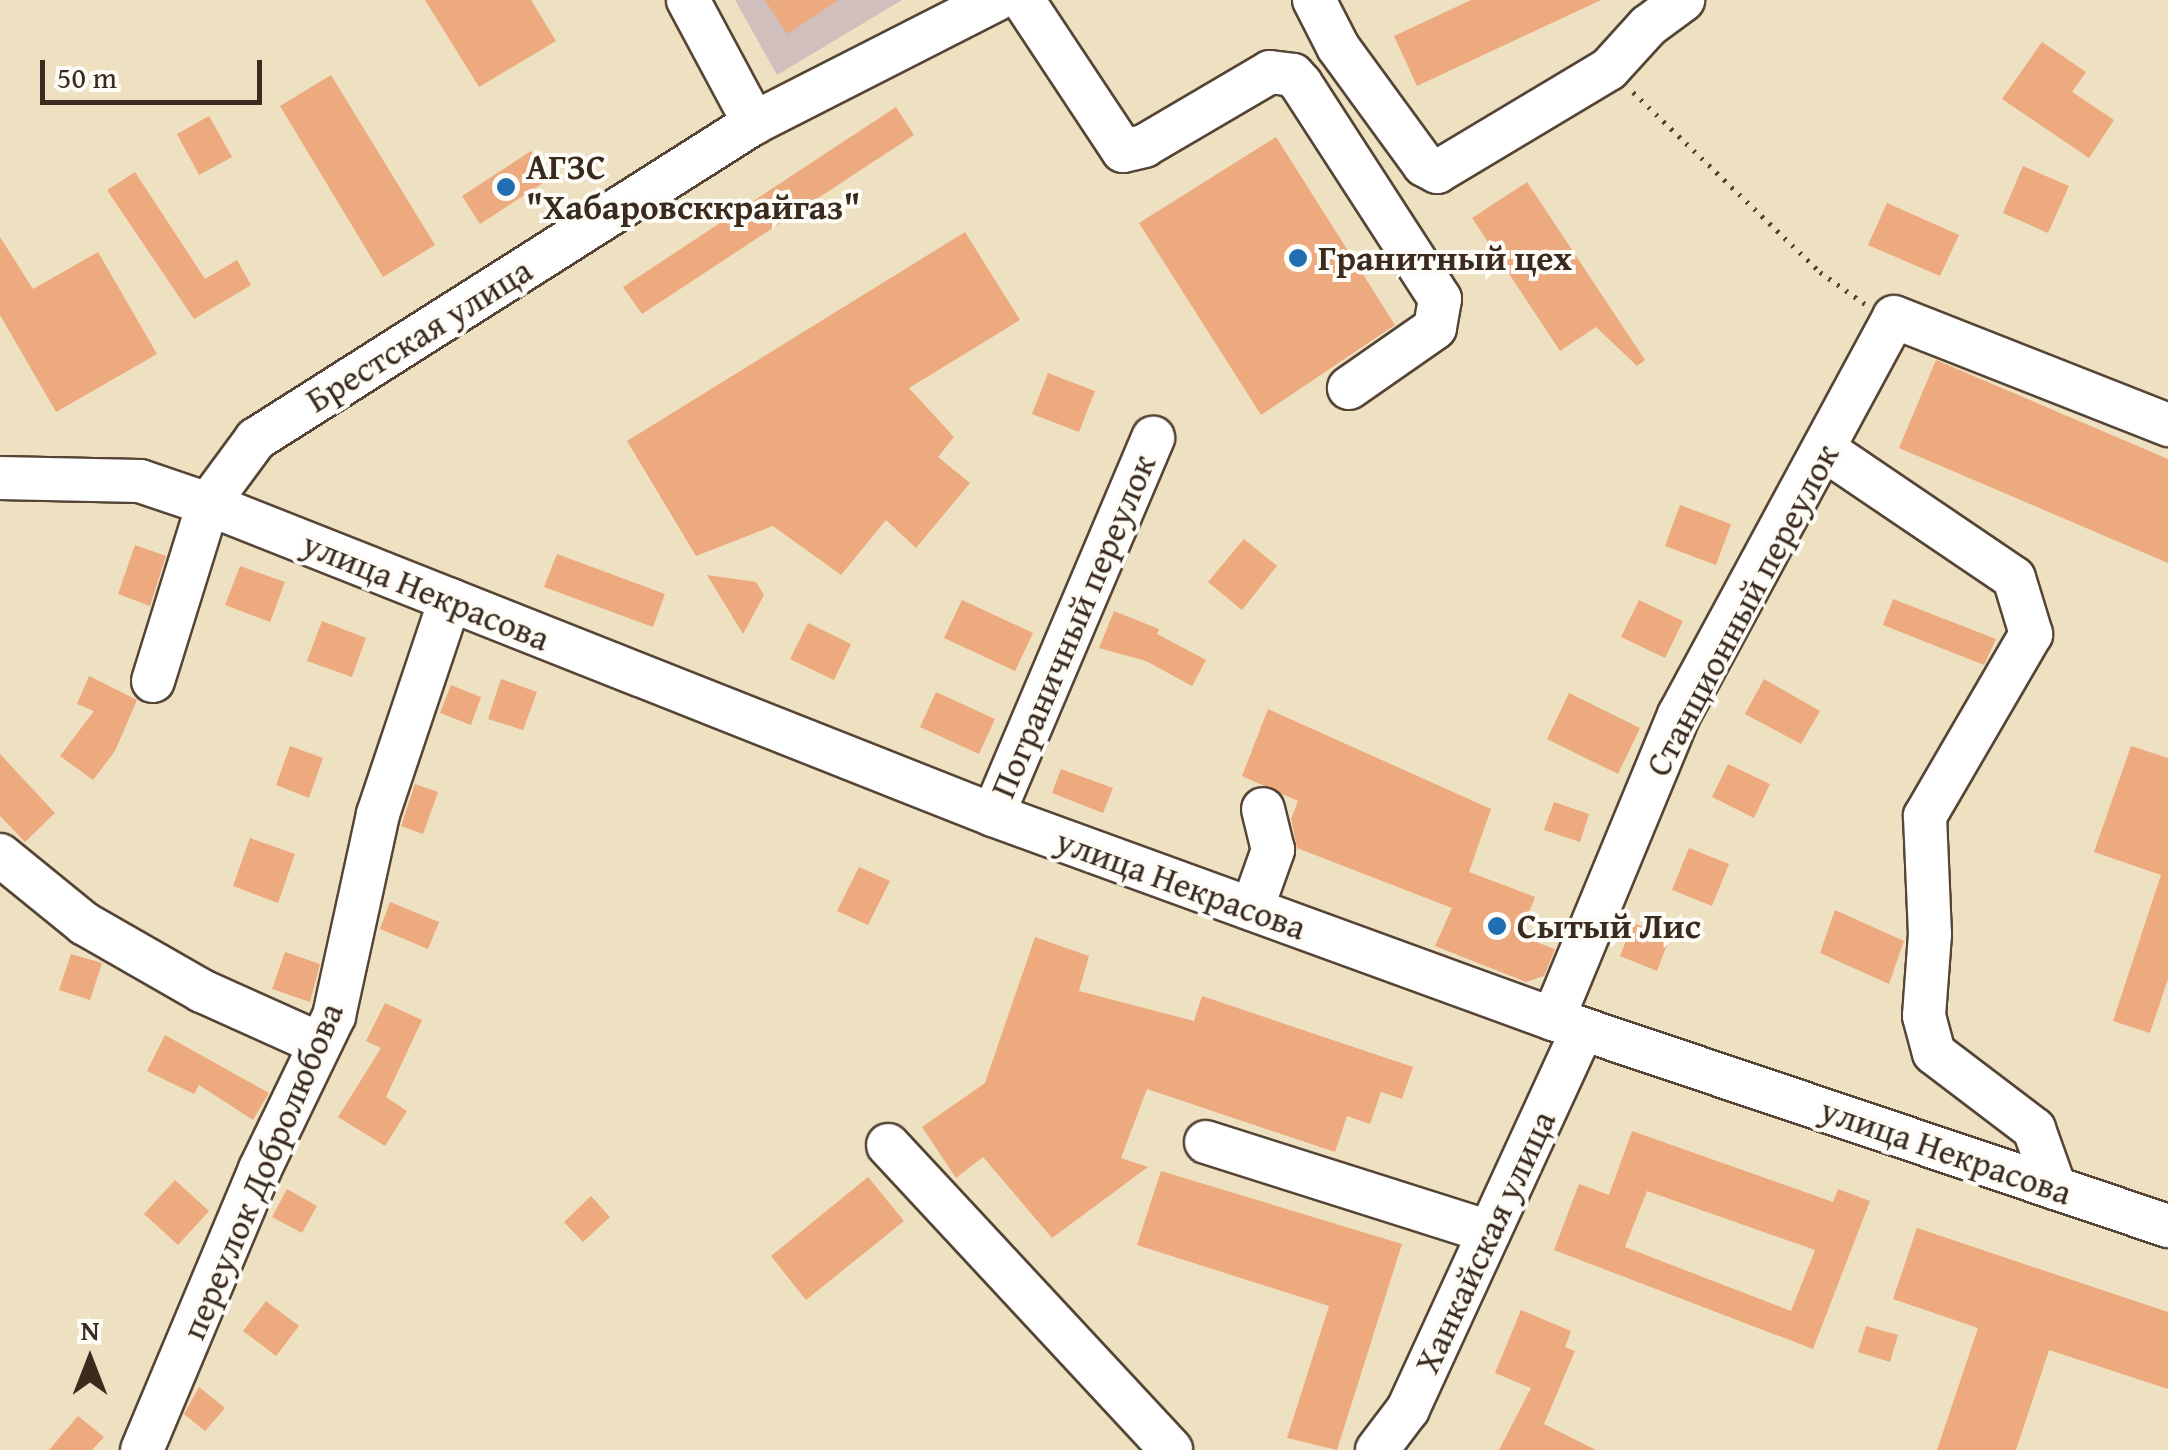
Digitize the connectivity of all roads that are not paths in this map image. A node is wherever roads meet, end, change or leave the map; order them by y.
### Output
1 (688, 0) edge
2 (995, 0) edge
3 (1023, 0) edge
4 (1314, 0) edge
5 (1683, 0) edge
6 (754, 123) junction
7 (1349, 388) dead end
8 (2168, 424) edge
9 (1153, 438) dead end
10 (1825, 450) junction
11 (0, 478) edge
12 (208, 504) junction
13 (450, 600) junction
14 (152, 682) dead end
15 (1262, 809) dead end
16 (994, 815) junction
17 (0, 855) edge
18 (1252, 909) junction
19 (1568, 1024) junction
20 (320, 1044) junction
21 (1206, 1142) dead end
22 (888, 1145) dead end
23 (2055, 1188) junction
24 (2168, 1226) edge
25 (1489, 1232) junction
26 (142, 1450) edge
27 (1171, 1450) edge
28 (1376, 1450) edge

1 - 6 street
2 - 6 street, Брестская улица
3 - 7 street
4 - 5 street
6 - 12 street, Брестская улица
8 - 10 street, Станционный переулок
9 - 16 street, Пограничный переулок
10 - 19 street, Станционный переулок
10 - 23 street
11 - 12 street
12 - 13 street, улица Некрасова
12 - 14 street, Брестская улица
13 - 16 street, улица Некрасова
13 - 20 street, переулок Добролюбова
15 - 18 street
16 - 18 street, улица Некрасова
17 - 20 street
18 - 19 street, улица Некрасова
19 - 23 street, улица Некрасова
19 - 25 street, Ханкайская улица
20 - 26 street, переулок Добролюбова
21 - 25 street
22 - 27 street
23 - 24 street, улица Некрасова
25 - 28 street, Ханкайская улица

